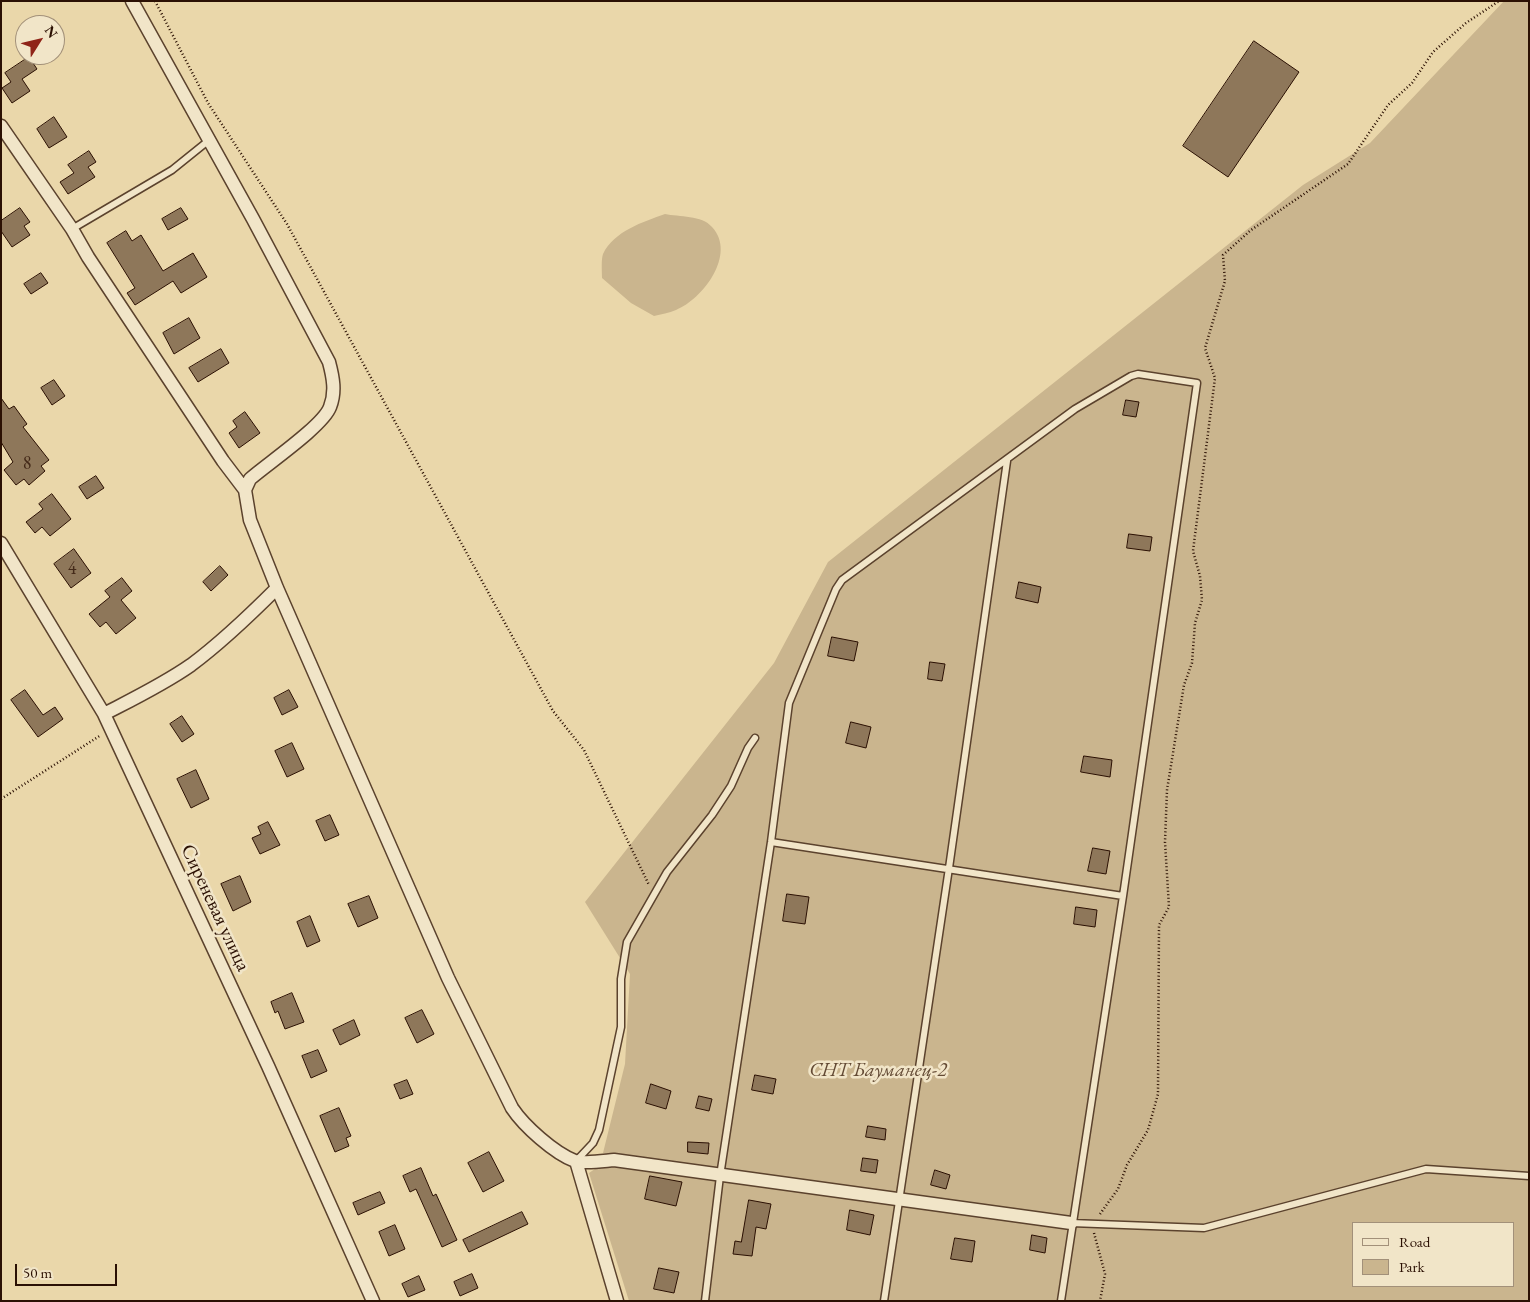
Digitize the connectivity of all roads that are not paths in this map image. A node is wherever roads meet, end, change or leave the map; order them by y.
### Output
1 (132, 1) edge
2 (1, 126) edge
3 (208, 141) junction
4 (72, 229) junction
5 (1007, 461) junction
6 (245, 490) junction
7 (1, 543) edge
8 (277, 588) junction
9 (104, 714) junction
10 (755, 738) dead end
11 (771, 842) junction
12 (949, 868) junction
13 (1123, 896) junction
14 (576, 1161) junction
15 (720, 1176) junction
16 (1529, 1176) edge
17 (899, 1200) junction
18 (1071, 1223) junction
19 (373, 1301) edge
20 (617, 1301) edge
21 (705, 1301) edge
22 (884, 1301) edge
23 (1060, 1301) edge

1 - 3 street
2 - 4 street
3 - 4 lane
3 - 6 street
4 - 6 street
5 - 11 lane
5 - 12 lane
5 - 13 lane
6 - 8 street
7 - 9 street, Сиреневая улица
8 - 9 street
8 - 14 street
9 - 19 street, Сиреневая улица
10 - 14 lane
11 - 12 lane
11 - 15 lane
12 - 13 lane
12 - 17 lane
13 - 18 lane
14 - 15 street
14 - 20 street
15 - 17 street
15 - 21 lane
16 - 18 lane
17 - 18 street
17 - 22 lane
18 - 23 lane

